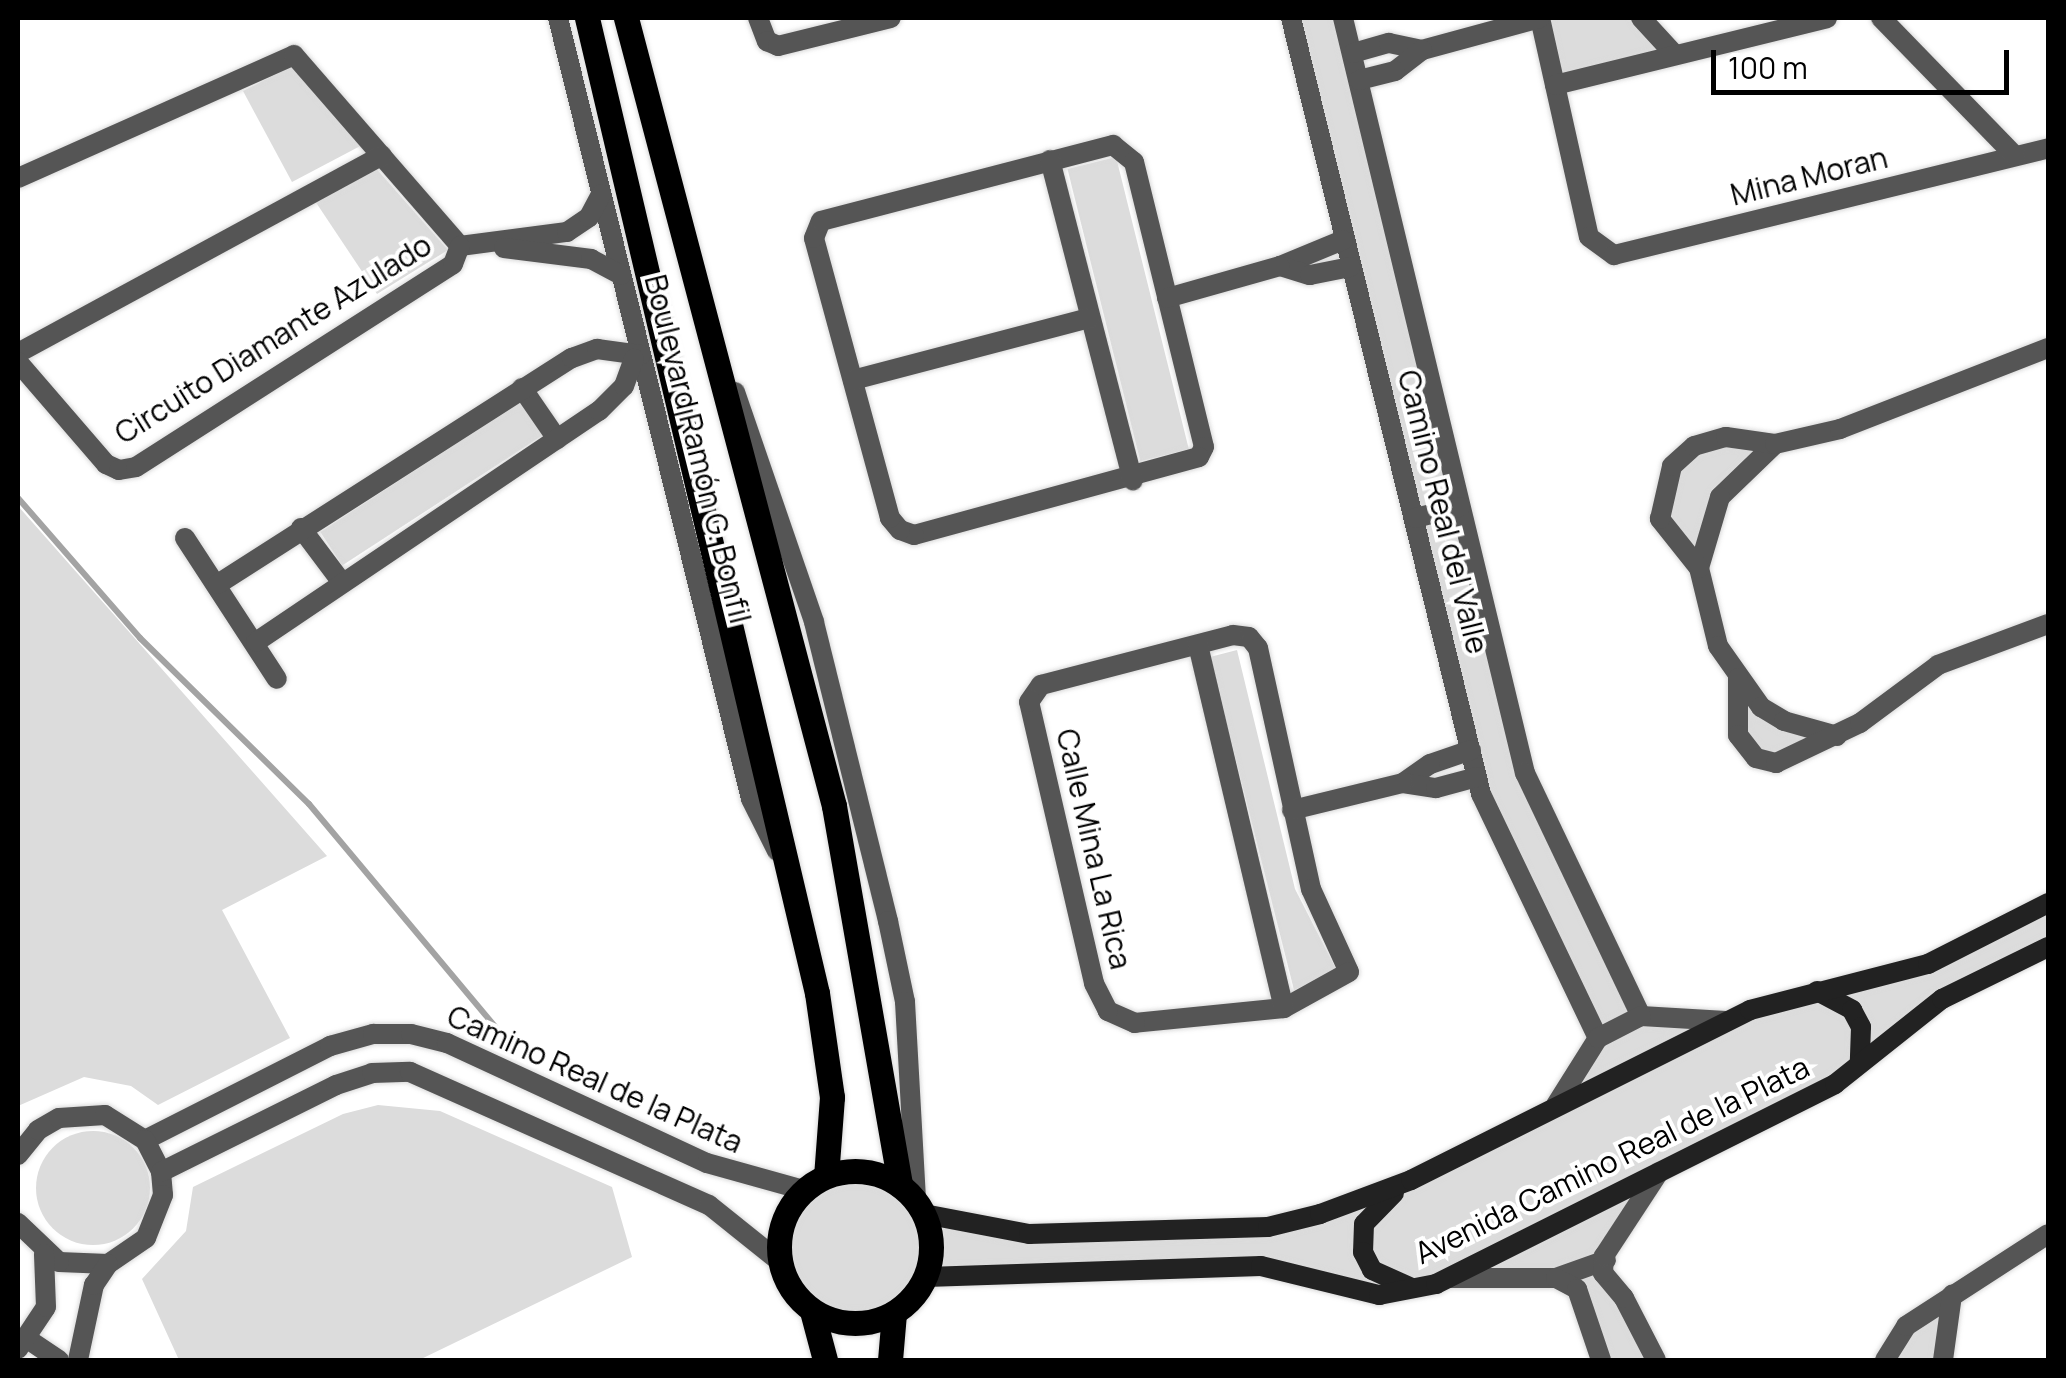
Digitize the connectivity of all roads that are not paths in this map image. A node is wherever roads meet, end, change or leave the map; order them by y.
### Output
1 (558, 18) edge
2 (588, 18) edge
3 (626, 18) edge
4 (758, 18) edge
5 (891, 18) edge
6 (1291, 18) edge
7 (1342, 18) edge
8 (1540, 18) edge
9 (1641, 18) edge
10 (1827, 18) edge
11 (1882, 18) edge
12 (1422, 50) junction
13 (1353, 54) junction
14 (1675, 55) junction
15 (1359, 80) junction
16 (1555, 85) junction
17 (2048, 148) edge
18 (2014, 155) junction
19 (382, 156) junction
20 (1050, 160) junction
21 (18, 178) edge
22 (601, 194) junction
23 (1343, 240) junction
24 (460, 246) junction
25 (496, 246) junction
26 (1280, 266) junction
27 (1350, 267) junction
28 (621, 276) junction
29 (1167, 298) junction
30 (1090, 318) junction
31 (2048, 348) edge
32 (18, 353) edge
33 (638, 357) junction
34 (18, 362) edge
35 (853, 380) junction
36 (522, 388) junction
37 (557, 440) junction
38 (1775, 444) junction
39 (1133, 480) junction
40 (1460, 507) junction
41 (1415, 518) junction
42 (301, 528) junction
43 (185, 538) dead end
44 (1698, 568) junction
45 (340, 580) junction
46 (218, 584) junction
47 (2048, 624) edge
48 (256, 642) junction
49 (1198, 646) junction
50 (1738, 678) junction
51 (277, 679) dead end
52 (1837, 736) junction
53 (1471, 750) junction
54 (1477, 777) junction
55 (1403, 784) junction
56 (1292, 810) junction
57 (795, 888) junction
58 (2048, 903) edge
59 (2048, 947) edge
60 (1814, 990) junction
61 (1284, 1008) junction
62 (1638, 1012) junction
63 (1726, 1021) junction
64 (1596, 1034) junction
65 (1860, 1060) junction
66 (1556, 1105) junction
67 (145, 1140) junction
68 (18, 1155) edge
69 (161, 1172) junction
70 (1659, 1172) junction
71 (826, 1176) junction
72 (1412, 1180) junction
73 (804, 1190) junction
74 (913, 1200) junction
75 (18, 1222) edge
76 (2048, 1234) edge
77 (44, 1254) junction
78 (1604, 1256) junction
79 (779, 1262) junction
80 (108, 1264) junction
81 (926, 1277) junction
82 (1451, 1278) junction
83 (1556, 1278) junction
84 (1416, 1290) junction
85 (1952, 1295) junction
86 (812, 1311) junction
87 (894, 1314) junction
88 (23, 1344) edge
89 (59, 1360) edge
90 (78, 1360) edge
91 (824, 1360) edge
92 (890, 1360) edge
93 (1601, 1360) edge
94 (1656, 1360) edge
95 (1884, 1360) edge
96 (1942, 1360) edge

1 - 22 street, Boulevard Ramón G. Bonfil
2 - 57 main road, Boulevard Ramón G. Bonfil
3 - 74 main road, Boulevard Ramón G. Bonfil
4 - 5 street
6 - 23 street, Camino Real del Valle
7 - 13 street, Camino Real del Valle
8 - 12 street, Mina Moran
8 - 16 street, Mina Moran
9 - 14 street
10 - 14 street
11 - 18 street
12 - 13 street, Mina Moran
12 - 15 street, Mina Moran
13 - 15 street, Camino Real del Valle
14 - 16 street
15 - 40 street, Camino Real del Valle
16 - 18 street, Mina Moran
17 - 18 street, Mina Moran
19 - 21 street, Circuito Diamante Azulado
19 - 24 street, Circuito Diamante Azulado
19 - 32 street
20 - 29 street
20 - 30 street
20 - 35 street
22 - 25 street
22 - 28 street, Boulevard Ramón G. Bonfil
23 - 26 street
23 - 27 street, Camino Real del Valle
24 - 25 street
24 - 34 street, Circuito Diamante Azulado
25 - 28 street
26 - 27 street
26 - 29 street
27 - 41 street, Camino Real del Valle
28 - 33 street, Boulevard Ramón G. Bonfil
29 - 39 street
30 - 35 street
30 - 39 street
31 - 38 street
33 - 36 street
33 - 37 street
33 - 57 street, Boulevard Ramón G. Bonfil
35 - 39 street
36 - 37 street
36 - 42 street
37 - 45 street
38 - 44 street
38 - 44 street
40 - 41 street
40 - 62 street, Camino Real del Valle
41 - 53 street, Camino Real del Valle
42 - 45 street
42 - 46 street
43 - 46 street
44 - 50 street
45 - 48 street
46 - 48 street
47 - 52 street
48 - 51 street
49 - 56 street, Calle Mina La Rica
49 - 61 street
49 - 61 street, Calle Mina La Rica
50 - 52 street
50 - 52 street
53 - 54 street, Camino Real del Valle
53 - 55 street
54 - 55 street
54 - 64 street, Camino Real del Valle
55 - 56 street
56 - 61 street, Calle Mina La Rica
57 - 71 main road, Boulevard Ramón G. Bonfil
58 - 60 main road
59 - 65 main road, Avenida Camino Real de la Plata
60 - 63 main road
60 - 65 main road
62 - 63 street
62 - 64 street
63 - 66 main road
64 - 66 street
65 - 70 main road, Avenida Camino Real de la Plata
66 - 72 main road
67 - 68 street
67 - 69 street
67 - 73 street, Camino Real de la Plata
69 - 79 street
69 - 80 street
70 - 78 street
70 - 82 main road, Avenida Camino Real de la Plata
71 - 73 main road
71 - 74 main road
72 - 74 main road
72 - 84 main road
73 - 79 main road
74 - 81 main road
75 - 77 street
76 - 85 street
77 - 80 street
77 - 88 street
78 - 83 street
78 - 94 street
79 - 86 main road
80 - 90 street
81 - 84 main road, Avenida Camino Real de la Plata
81 - 87 main road
82 - 83 street
82 - 84 main road, Avenida Camino Real de la Plata
83 - 93 street
85 - 95 street
85 - 96 street
86 - 87 main road
86 - 91 main road
87 - 92 main road
88 - 89 street

